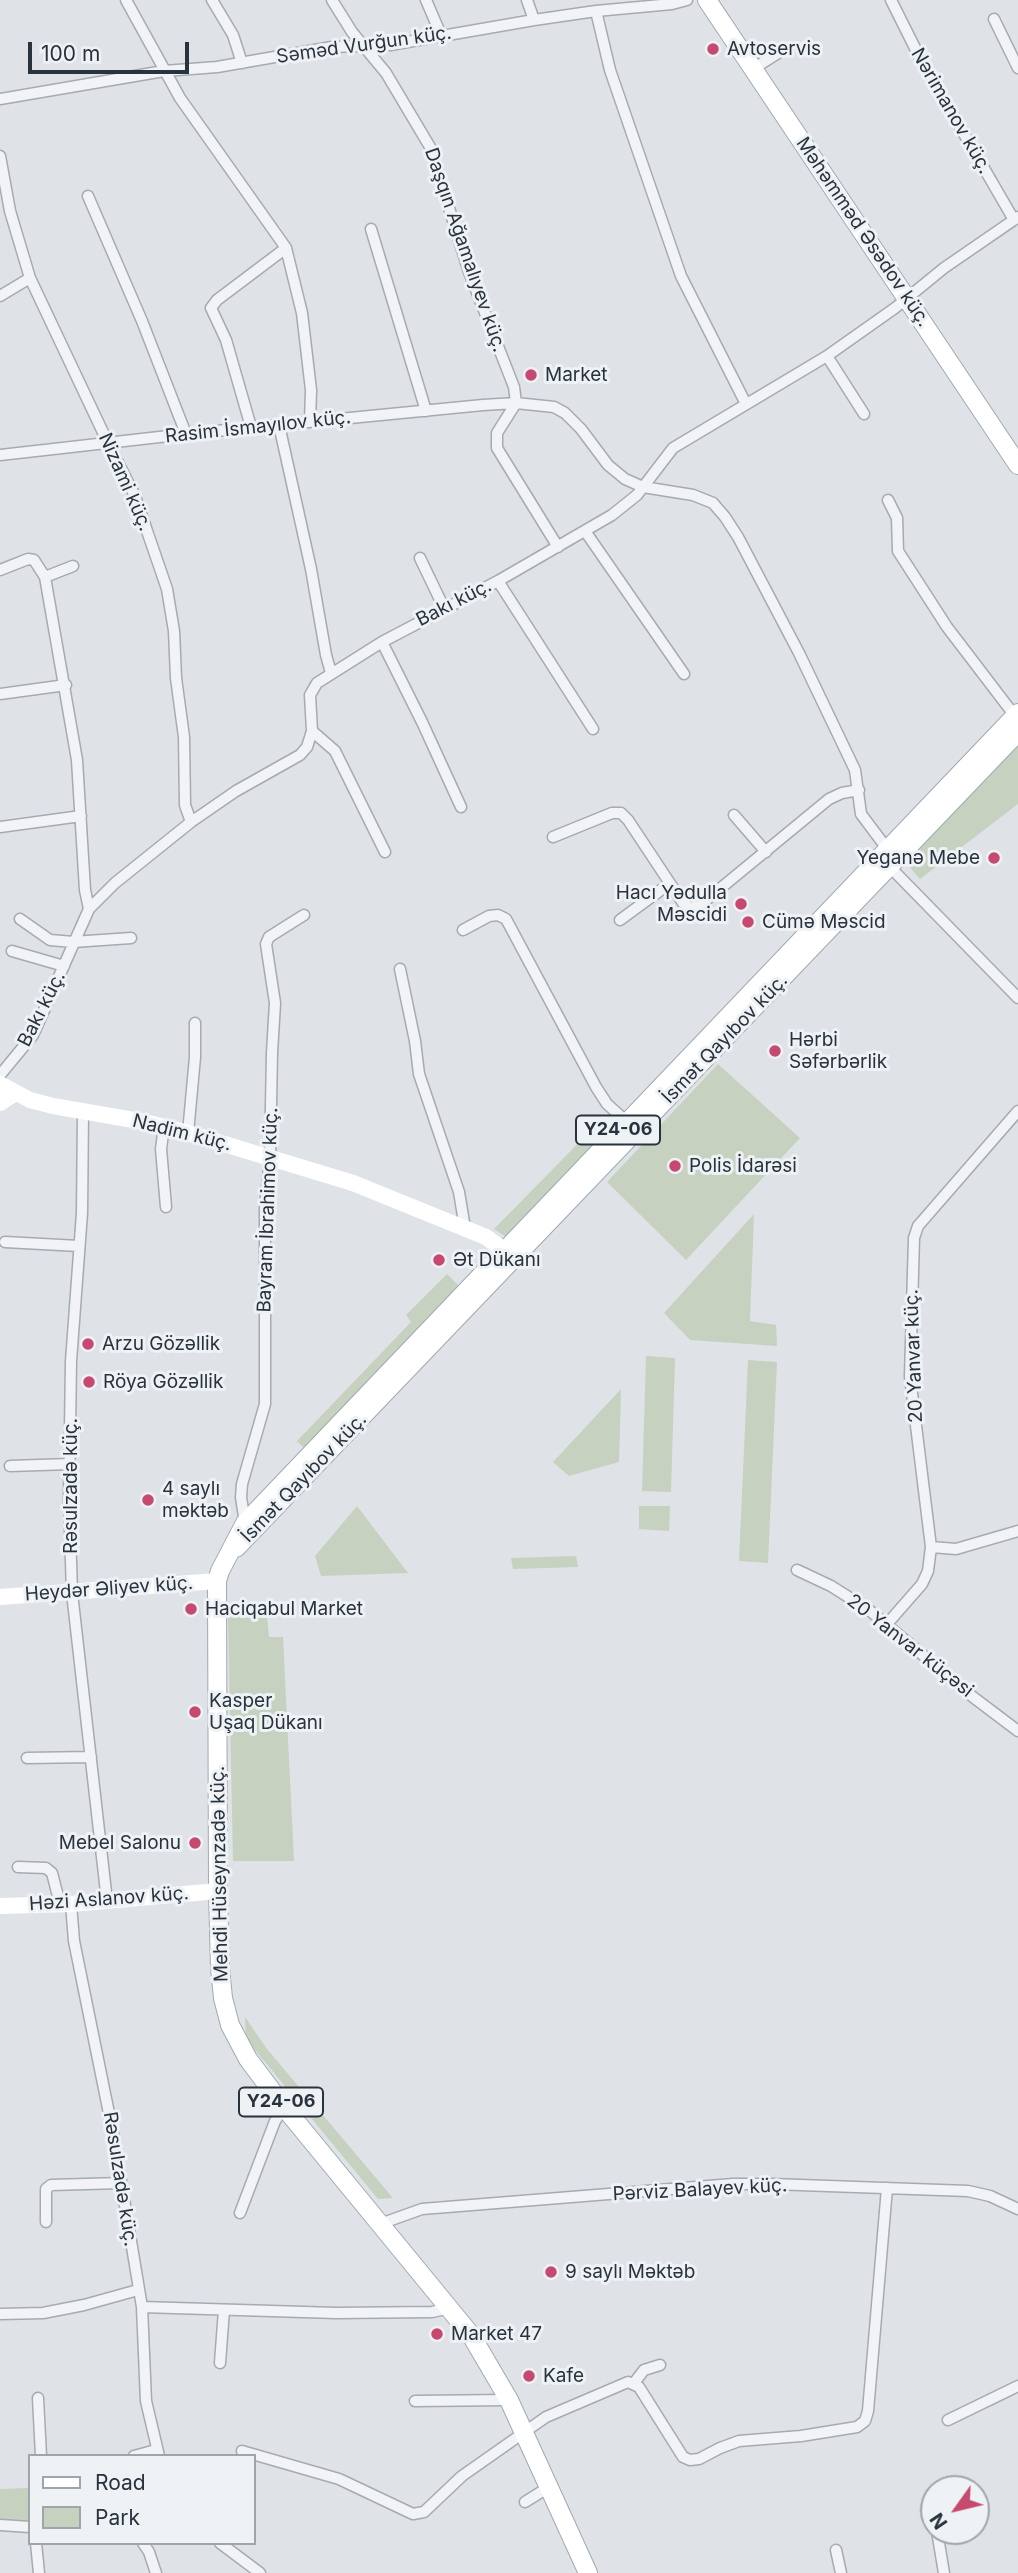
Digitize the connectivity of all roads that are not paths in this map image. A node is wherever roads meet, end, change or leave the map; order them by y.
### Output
1 (126, 0) edge
2 (212, 0) edge
3 (332, 0) edge
4 (426, 0) edge
5 (527, 0) edge
6 (687, 0) edge
7 (707, 0) edge
8 (891, 0) edge
9 (596, 11) junction
10 (994, 19) dead end
11 (534, 20) junction
12 (441, 35) junction
13 (363, 45) junction
14 (781, 51) dead end
15 (242, 63) junction
16 (1018, 68) edge
17 (753, 69) junction
18 (164, 71) junction
19 (0, 99) edge
20 (0, 156) edge
21 (88, 197) dead end
22 (5, 214) edge
23 (1016, 218) edge
24 (371, 229) dead end
25 (286, 248) junction
26 (30, 278) junction
27 (0, 296) edge
28 (907, 298) junction
29 (827, 355) junction
30 (516, 403) junction
31 (746, 404) junction
32 (426, 411) junction
33 (864, 414) dead end
34 (310, 422) junction
35 (279, 425) junction
36 (251, 427) junction
37 (186, 433) junction
38 (108, 443) junction
39 (0, 455) edge
40 (1018, 465) edge
41 (643, 487) junction
42 (888, 500) dead end
43 (585, 531) junction
44 (558, 547) junction
45 (420, 558) dead end
46 (73, 566) dead end
47 (0, 570) edge
48 (46, 578) junction
49 (498, 581) junction
50 (444, 608) junction
51 (382, 642) junction
52 (331, 673) junction
53 (684, 674) dead end
54 (66, 685) junction
55 (0, 694) edge
56 (1017, 720) edge
57 (593, 729) dead end
58 (312, 731) junction
59 (859, 790) junction
60 (461, 807) dead end
61 (734, 815) dead end
62 (81, 816) junction
63 (191, 822) junction
64 (0, 827) edge
65 (553, 837) dead end
66 (385, 852) dead end
67 (766, 852) junction
68 (889, 859) junction
69 (669, 884) junction
70 (89, 909) junction
71 (304, 915) dead end
72 (20, 919) dead end
73 (620, 920) dead end
74 (463, 930) dead end
75 (131, 938) dead end
76 (73, 942) junction
77 (12, 951) dead end
78 (64, 966) junction
79 (400, 969) dead end
80 (1018, 998) edge
81 (195, 1023) dead end
82 (0, 1075) edge
83 (0, 1084) edge
84 (15, 1093) junction
85 (0, 1103) edge
86 (1018, 1111) edge
87 (83, 1112) junction
88 (627, 1122) junction
89 (164, 1126) junction
90 (188, 1133) junction
91 (270, 1157) junction
92 (166, 1207) dead end
93 (465, 1228) junction
94 (5, 1242) dead end
95 (79, 1247) junction
96 (510, 1254) junction
97 (70, 1464) junction
98 (10, 1466) dead end
99 (244, 1523) junction
100 (1018, 1531) edge
101 (931, 1547) junction
102 (228, 1555) junction
103 (797, 1570) dead end
104 (217, 1581) junction
105 (72, 1593) junction
106 (0, 1597) edge
107 (887, 1624) junction
108 (1018, 1731) edge
109 (91, 1757) junction
110 (27, 1758) dead end
111 (18, 1867) dead end
112 (218, 1891) junction
113 (107, 1901) junction
114 (66, 1904) junction
115 (0, 1906) edge
116 (284, 2107) junction
117 (121, 2183) junction
118 (887, 2188) junction
119 (1018, 2209) edge
120 (240, 2213) dead end
121 (46, 2222) dead end
122 (380, 2224) junction
123 (138, 2290) junction
124 (142, 2306) junction
125 (450, 2308) junction
126 (224, 2310) junction
127 (0, 2314) edge
128 (220, 2363) dead end
129 (660, 2365) dead end
130 (635, 2383) junction
131 (1018, 2386) edge
132 (38, 2398) dead end
133 (509, 2400) junction
134 (415, 2401) dead end
135 (948, 2420) dead end
136 (524, 2434) junction
137 (242, 2451) dead end
138 (158, 2453) edge
139 (41, 2454) edge
140 (252, 2454) edge
141 (256, 2455) edge
142 (549, 2487) junction
143 (525, 2502) dead end
144 (0, 2525) edge
145 (28, 2527) edge
146 (36, 2545) edge
147 (144, 2545) edge
148 (223, 2545) edge
149 (939, 2545) edge
150 (836, 2550) dead end
151 (39, 2573) edge
152 (156, 2573) edge
153 (260, 2573) edge
154 (588, 2573) edge
155 (841, 2573) edge
156 (944, 2573) edge

1 - 18 street
2 - 15 street
3 - 13 street, Daşqın Ağamalıyev küç.
4 - 12 street
5 - 11 street
6 - 9 street, Səməd Vurğun küç.
7 - 17 main road, Məhəmməd Əsədov küç.
8 - 23 street, Nərimanov küç.
9 - 11 street, Səməd Vurğun küç.
9 - 31 street
10 - 16 street
11 - 12 street, Səməd Vurğun küç.
12 - 13 street, Səməd Vurğun küç.
13 - 15 street, Səməd Vurğun küç.
13 - 30 street, Daşqın Ağamalıyev küç.
14 - 17 street
15 - 18 street, Səməd Vurğun küç.
17 - 28 main road, Məhəmməd Əsədov küç.
18 - 19 street, Səməd Vurğun küç.
18 - 25 street
20 - 22 street, Nizami küç.
21 - 37 street
22 - 26 street, Nizami küç.
23 - 28 street, Bakı küç.
24 - 32 street
25 - 34 street
25 - 36 street
26 - 27 street
26 - 38 street, Nizami küç.
28 - 29 street, Bakı küç.
28 - 40 main road, Məhəmməd Əsədov küç.
29 - 31 street, Bakı küç.
29 - 33 street
30 - 32 street, Rasim İsmayılov küç.
30 - 41 street
30 - 44 street
31 - 41 street, Bakı küç.
32 - 34 street, Rasim İsmayılov küç.
34 - 35 street, Rasim İsmayılov küç.
35 - 36 street, Rasim İsmayılov küç.
35 - 52 street
36 - 37 street, Rasim İsmayılov küç.
37 - 38 street, Rasim İsmayılov küç.
38 - 39 street, Rasim İsmayılov küç.
38 - 63 street, Nizami küç.
41 - 43 street, Bakı küç.
41 - 59 street
42 - 56 street
43 - 44 street, Bakı küç.
43 - 53 street
44 - 49 street, Bakı küç.
45 - 50 street
46 - 48 street
47 - 48 street
48 - 54 street
49 - 50 street, Bakı küç.
49 - 57 street
50 - 51 street, Bakı küç.
51 - 52 street, Bakı küç.
51 - 60 street
52 - 58 street, Bakı küç.
54 - 55 street
54 - 62 street
56 - 68 main road, İsmət Qayıbov küç. / Y24-06
58 - 63 street, Bakı küç.
58 - 66 street
59 - 67 street
59 - 68 street
61 - 67 street
62 - 64 street
62 - 70 street
63 - 70 street, Bakı küç.
65 - 69 street
67 - 69 street
68 - 80 street
68 - 88 main road, İsmət Qayıbov küç. / Y24-06
68 - 96 main road, İsmət Qayıbov küç. / Y24-06
69 - 73 street
70 - 76 street, Bakı küç.
71 - 91 street, Bayram İbrahimov küç.
72 - 76 street
74 - 88 street
75 - 76 street
76 - 78 street, Bakı küç.
77 - 78 street
78 - 82 street, Bakı küç.
79 - 93 street
81 - 90 street
83 - 84 main road, Nadim küç.
84 - 85 main road
84 - 87 main road, Nadim küç.
86 - 101 street, 20 Yanvar küç.
87 - 89 main road, Nadim küç.
87 - 95 street, Rəsulzadə küç.
88 - 96 main road, İsmət Qayıbov küç. / Y24-06
89 - 90 main road, Nadim küç.
89 - 92 street
90 - 91 main road, Nadim küç.
91 - 93 main road, Nadim küç.
91 - 99 street, Bayram İbrahimov küç.
93 - 96 main road, Nadim küç.
94 - 95 street
95 - 97 street, Rəsulzadə küç.
96 - 99 main road, İsmət Qayıbov küç. / Y24-06
96 - 102 main road, İsmət Qayıbov küç. / Y24-06
97 - 98 street
97 - 105 street, Rəsulzadə küç.
99 - 102 main road, İsmət Qayıbov küç. / Y24-06
100 - 101 street
101 - 107 street, 20 Yanvar küç.
102 - 104 main road, Mehdi Hüseynzadə küç. / Y24-06
103 - 107 street, 20 Yanvar küçəsi
104 - 105 main road, Heydər Əliyev küç.
104 - 112 main road, Mehdi Hüseynzadə küç. / Y24-06
105 - 106 main road, Heydər Əliyev küç.
105 - 109 street, Rəsulzadə küç.
107 - 108 street, 20 Yanvar küçəsi
109 - 110 street
109 - 113 street, Rəsulzadə küç.
111 - 114 street, Rəsulzadə küç.
112 - 113 main road, Həzi Aslanov küç.
112 - 116 main road, Mehdi Hüseynzadə küç. / Y24-06
113 - 114 main road, Həzi Aslanov küç.
114 - 115 main road, Həzi Aslanov küç.
114 - 117 street, Rəsulzadə küç.
116 - 120 street
116 - 122 main road, Mehdi Hüseynzadə küç. / Y24-06
117 - 121 street
117 - 123 street, Rəsulzadə küç.
118 - 119 street, Pərviz Balayev küç.
118 - 122 street, Pərviz Balayev küç.
118 - 130 street
122 - 125 main road, Mehdi Hüseynzadə küç. / Y24-06
123 - 124 street, Rəsulzadə küç.
123 - 127 street
124 - 126 street
124 - 138 street, Rəsulzadə küç.
125 - 126 street
125 - 133 main road, Mehdi Hüseynzadə küç. / Y24-06
126 - 128 street
129 - 130 street
130 - 136 street
131 - 135 street
132 - 139 street
133 - 134 street
133 - 136 main road, Mehdi Hüseynzadə küç. / Y24-06
136 - 141 street
136 - 142 main road, Mehdi Hüseynzadə küç. / Y24-06
137 - 140 street
142 - 143 street
142 - 154 main road, Mehdi Hüseynzadə küç. / Y24-06
144 - 145 street
146 - 151 street
147 - 152 street
148 - 153 street
149 - 156 street
150 - 155 street

